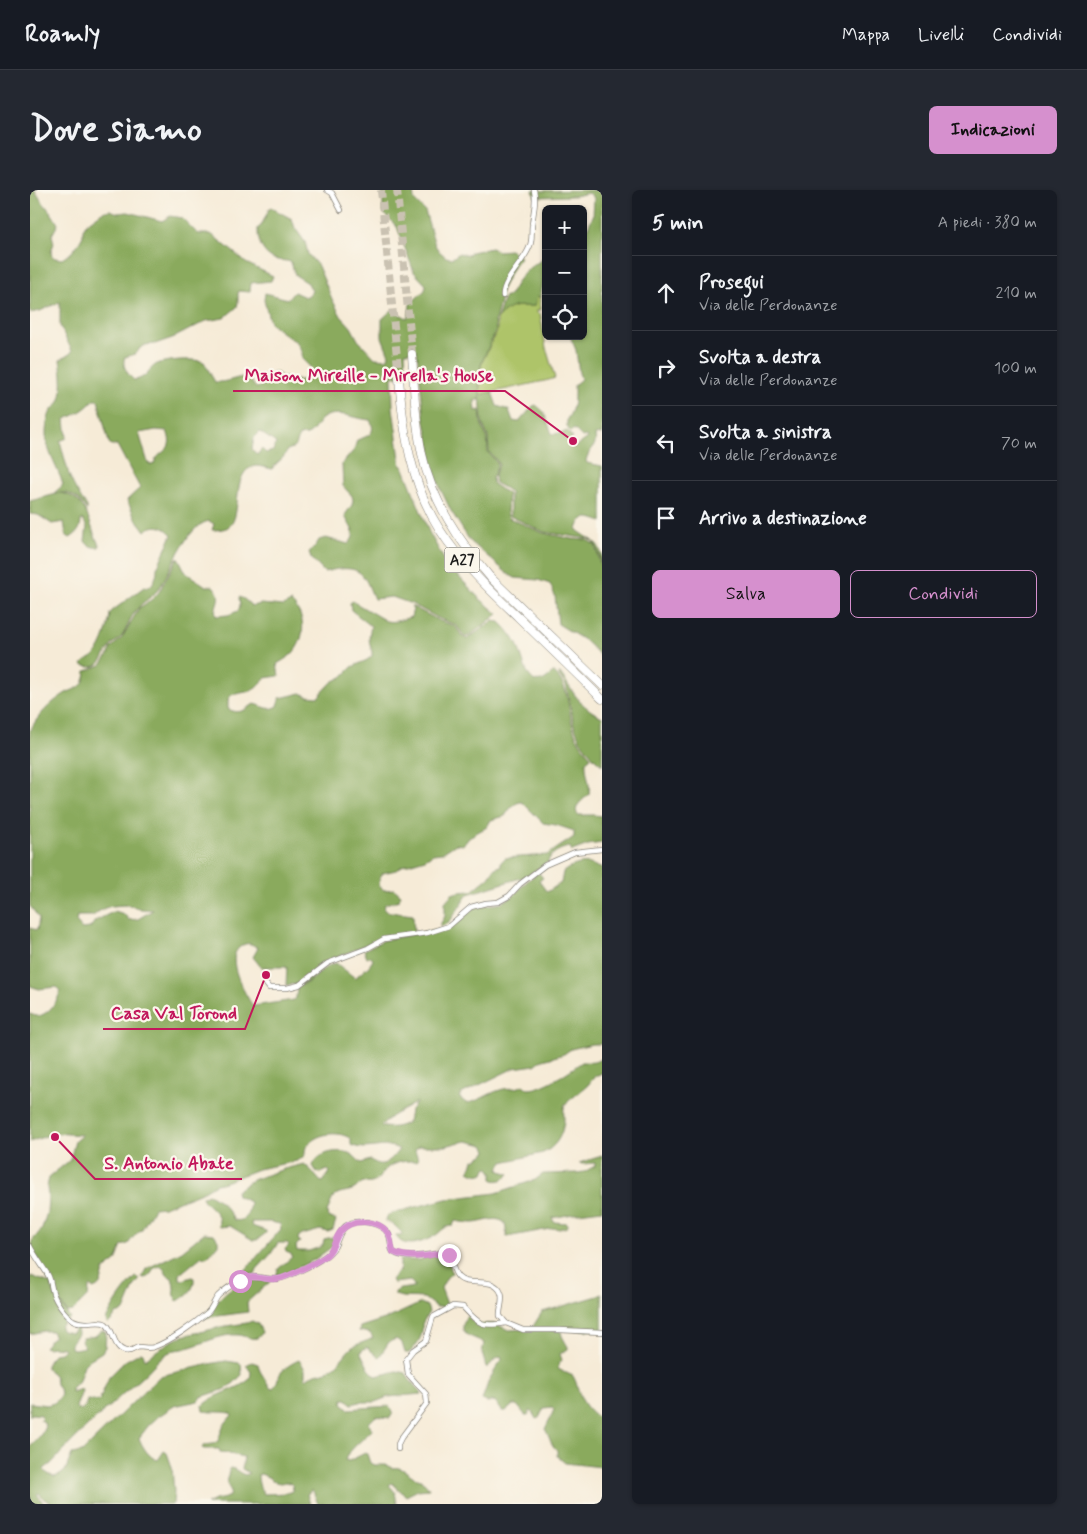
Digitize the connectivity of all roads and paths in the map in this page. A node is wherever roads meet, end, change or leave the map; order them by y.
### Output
1 (327, 190) edge
2 (534, 190) edge
3 (341, 210) dead end
4 (503, 296) dead end
5 (412, 354) tunnel mouth
6 (399, 378) tunnel mouth
7 (602, 685) edge
8 (602, 699) edge
9 (602, 849) edge
10 (266, 984) dead end
11 (30, 1246) edge
12 (506, 1323) junction
13 (602, 1332) edge
14 (398, 1449) dead end

1 - 3 street
2 - 4 street
5 - 7 highway, A27
6 - 8 highway, A27
9 - 10 street
11 - 12 street
12 - 13 street
12 - 14 street

